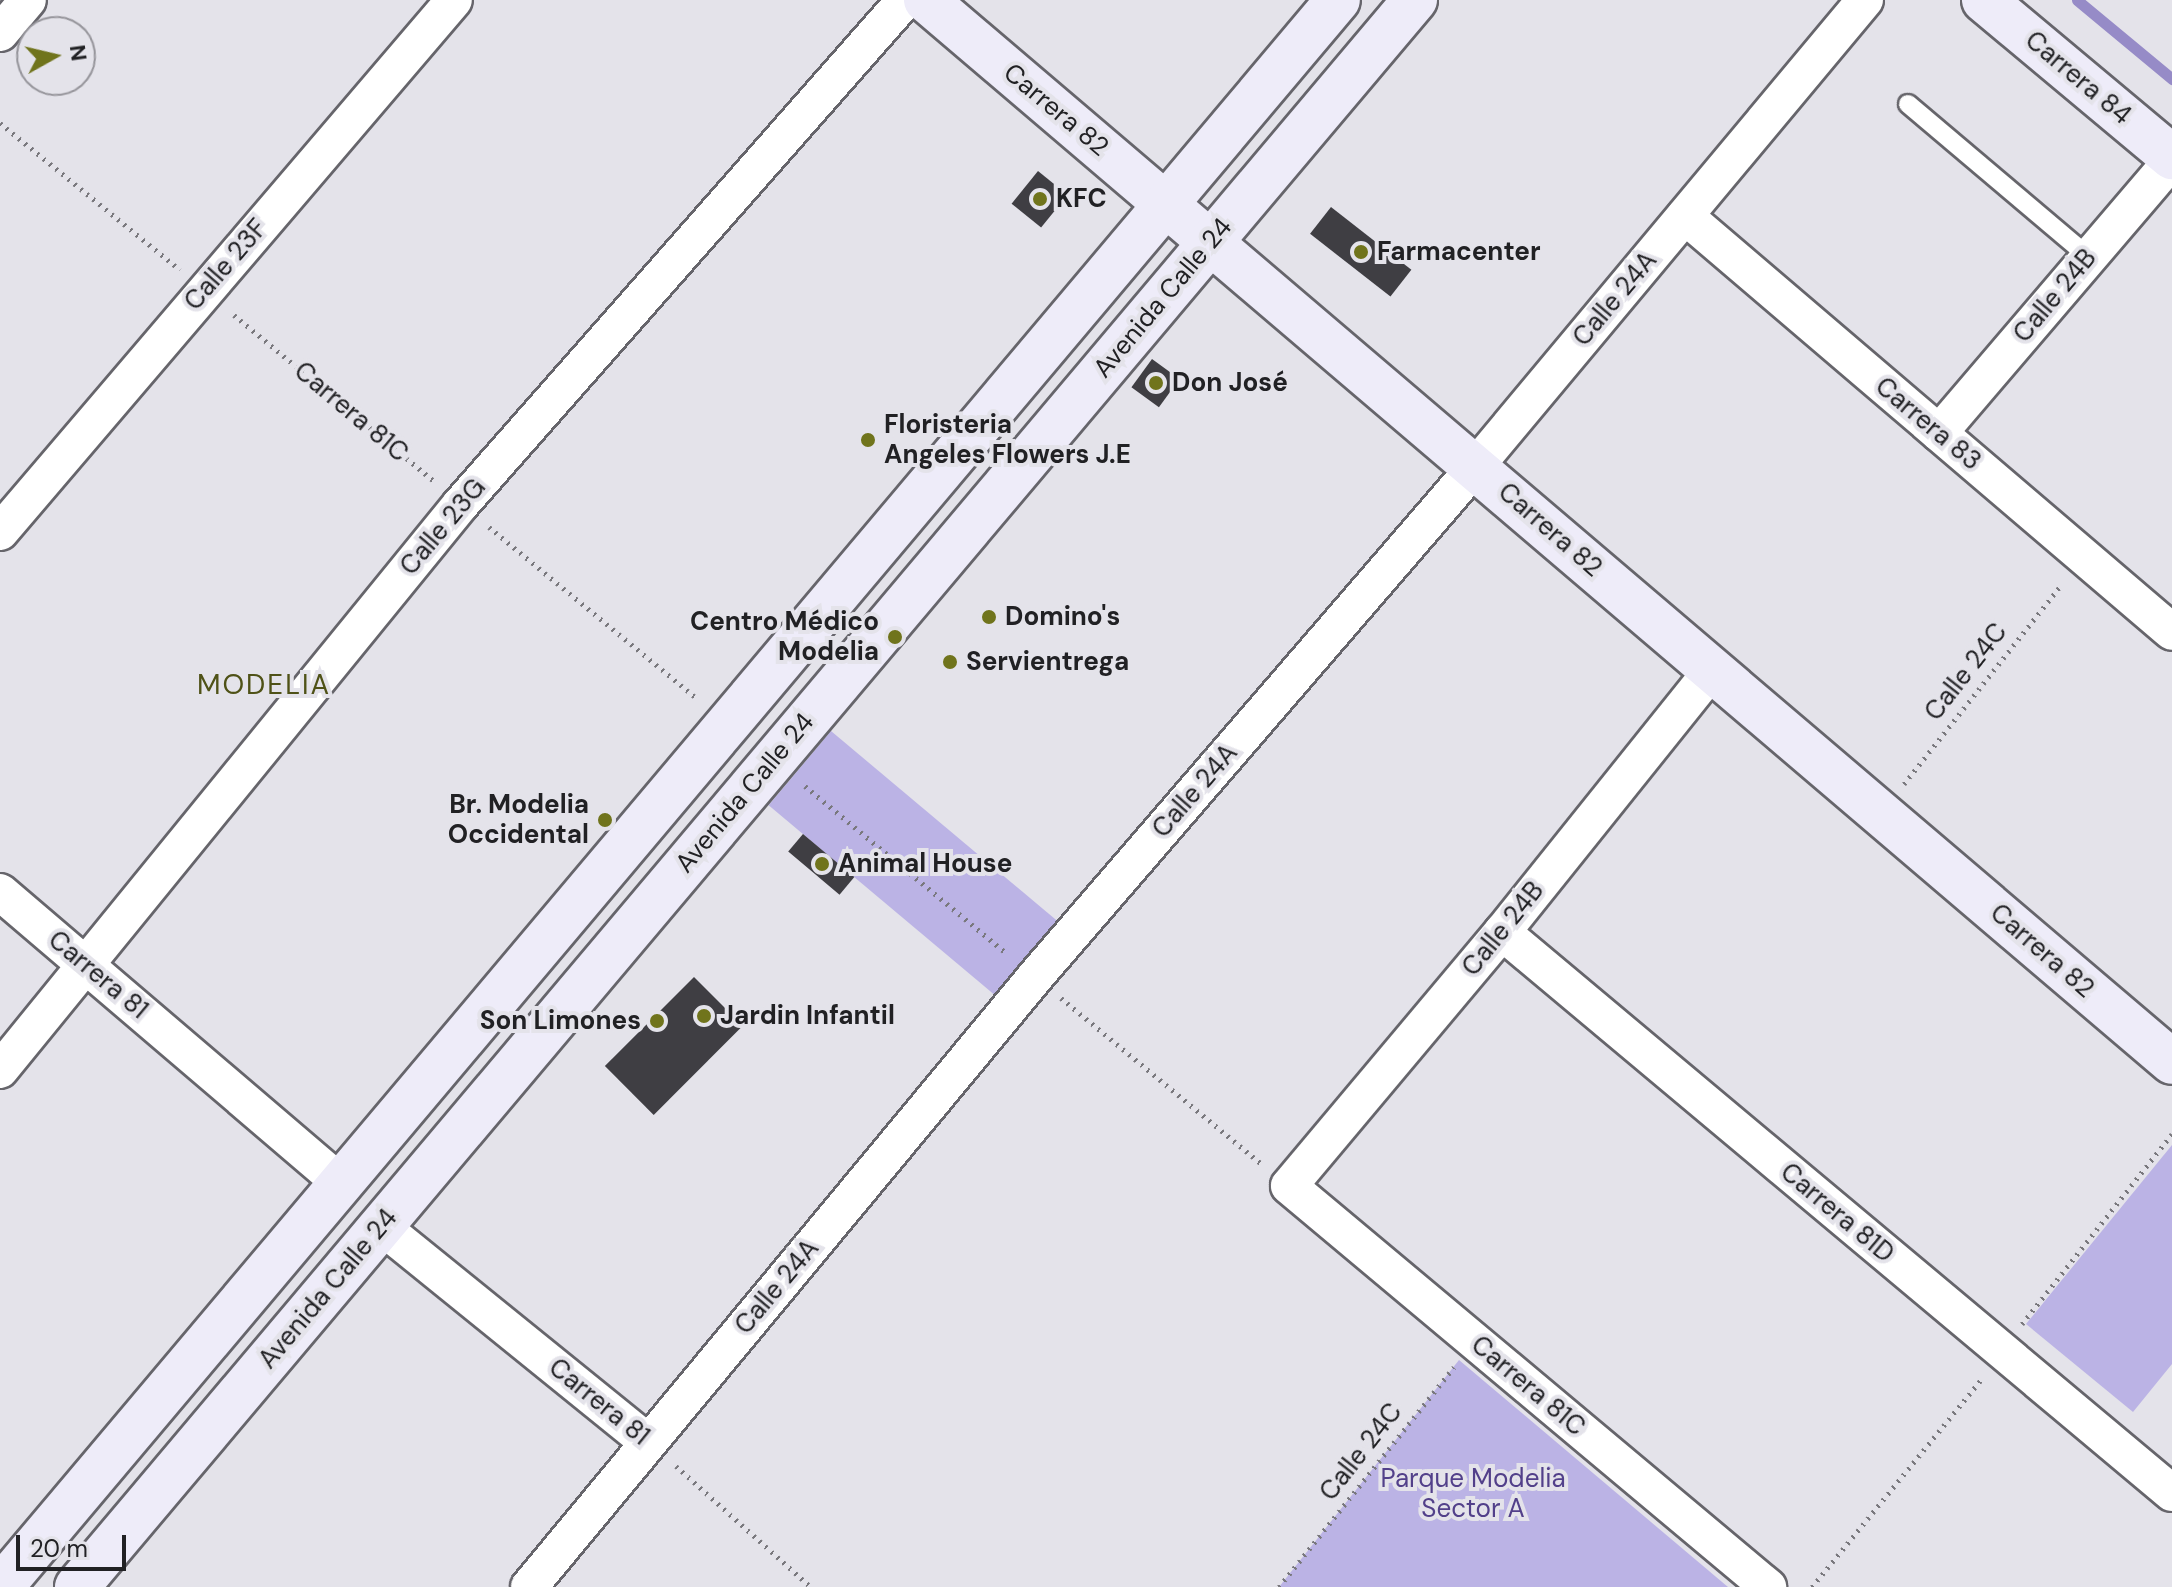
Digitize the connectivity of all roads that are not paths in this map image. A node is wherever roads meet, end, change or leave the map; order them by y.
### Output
1 (28, 0) edge
2 (454, 0) edge
3 (905, 0) edge
4 (926, 0) edge
5 (1338, 0) edge
6 (1415, 0) edge
7 (1865, 0) edge
8 (1984, 0) edge
9 (0, 33) edge
10 (1908, 104) dead end
11 (2172, 158) edge
12 (1167, 203) junction
13 (1685, 216) junction
14 (1211, 240) junction
15 (2089, 257) junction
16 (1939, 433) junction
17 (1476, 466) junction
18 (0, 532) edge
19 (2172, 632) edge
20 (1713, 669) junction
21 (0, 892) edge
22 (1502, 932) junction
23 (88, 966) junction
24 (2172, 1062) edge
25 (0, 1070) edge
26 (341, 1183) junction
27 (1289, 1186) joint
28 (381, 1226) junction
29 (648, 1442) junction
30 (2172, 1493) edge
31 (1, 1587) edge
32 (77, 1587) edge
33 (529, 1587) edge
34 (1768, 1587) edge

1 - 9 street
2 - 18 street, Calle 23F
3 - 23 street, Calle 23G
4 - 12 main road, Carrera 82
5 - 12 main road
6 - 14 main road, Avenida Calle 24
7 - 13 street, Calle 24A
8 - 11 main road, Carrera 84
10 - 15 lane
11 - 15 street, Calle 24B
12 - 14 main road, Carrera 82
12 - 26 main road
13 - 16 street, Carrera 83
13 - 17 street, Calle 24A
14 - 17 main road, Carrera 82
14 - 28 main road, Avenida Calle 24
15 - 16 street, Calle 24B
16 - 19 street, Carrera 83
17 - 20 main road, Carrera 82
17 - 29 street, Calle 24A
20 - 22 street, Calle 24B
20 - 24 main road, Carrera 82
21 - 23 street, Carrera 81
22 - 27 street, Calle 24B
22 - 30 street, Carrera 81D
23 - 25 street, Calle 23G
23 - 26 street, Carrera 81
26 - 31 main road
27 - 34 street, Carrera 81C
28 - 29 street, Carrera 81
28 - 32 main road, Avenida Calle 24
29 - 33 street, Calle 24A

